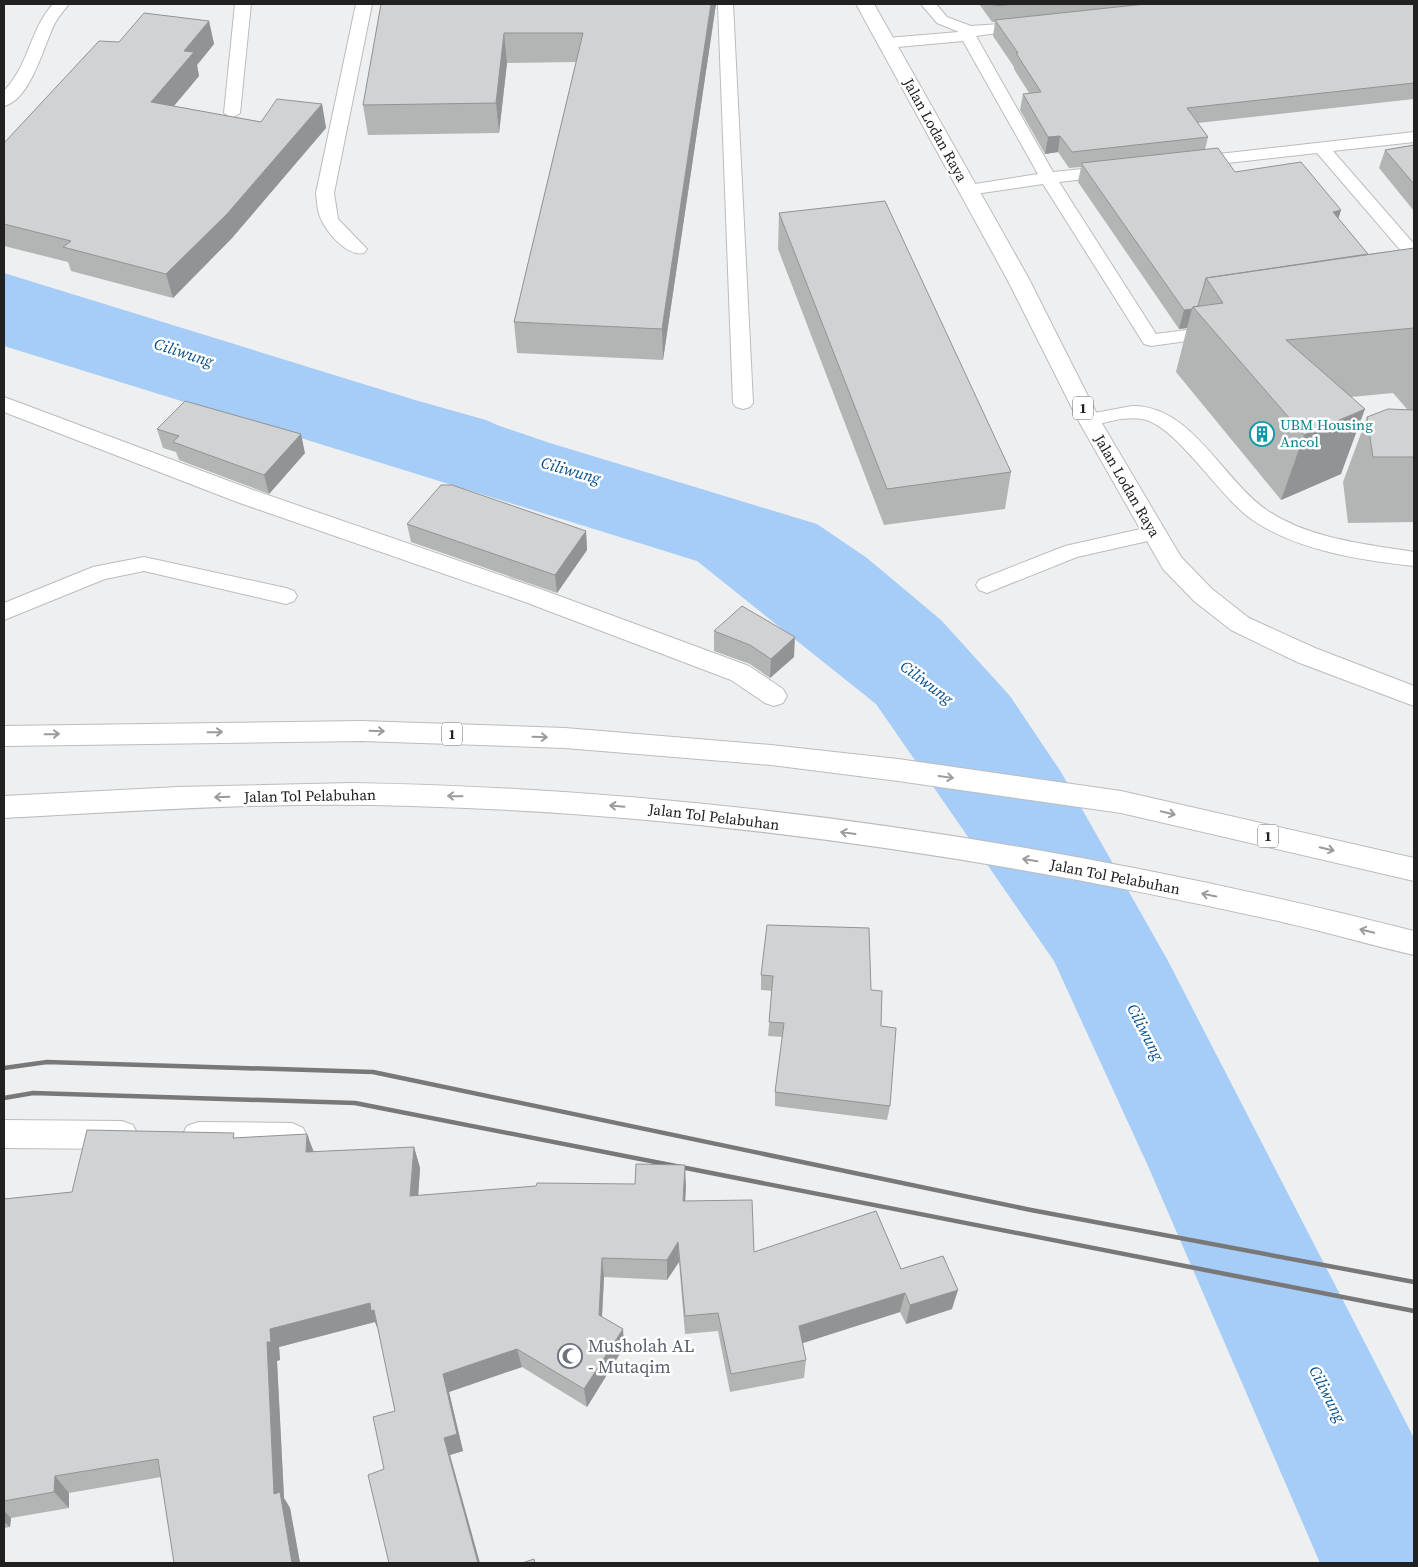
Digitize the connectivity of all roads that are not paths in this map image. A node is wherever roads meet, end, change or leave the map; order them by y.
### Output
1 (61, 4) edge
2 (243, 4) edge
3 (364, 4) edge
4 (725, 4) edge
5 (865, 4) edge
6 (928, 4) edge
7 (1041, 23) edge
8 (969, 34) junction
9 (887, 43) junction
10 (4, 101) edge
11 (232, 113) dead end
12 (1414, 137) edge
13 (1321, 147) junction
14 (1175, 164) edge
15 (1126, 170) edge
16 (1048, 178) junction
17 (968, 190) junction
18 (358, 249) dead end
19 (1414, 256) edge
20 (1232, 329) edge
21 (743, 403) dead end
22 (4, 404) edge
23 (1089, 420) junction
24 (1154, 533) junction
25 (1414, 558) edge
26 (987, 585) dead end
27 (286, 596) dead end
28 (4, 612) edge
29 (1411, 690) edge
30 (774, 696) dead end
31 (4, 736) edge
32 (4, 807) edge
33 (1414, 870) edge
34 (1414, 943) edge
35 (4, 1134) edge
36 (292, 1138) edge

1 - 10 lane
2 - 11 lane
3 - 18 lane
4 - 21 lane
5 - 9 main road, Jalan Lodan Raya / 1
6 - 8 lane
7 - 8 lane
8 - 9 lane
8 - 16 lane
9 - 17 main road, Jalan Lodan Raya / 1
12 - 13 lane
13 - 14 lane
13 - 19 lane
15 - 16 lane
16 - 17 lane
16 - 20 lane
17 - 23 main road, Jalan Lodan Raya / 1
22 - 30 main road
23 - 24 main road, Jalan Lodan Raya / 1
23 - 25 lane
24 - 26 lane
24 - 29 main road, Jalan Lodan Raya / 1
27 - 28 lane
31 -> 33 main road, 1
34 -> 32 main road, Jalan Tol Pelabuhan
35 - 36 main road

